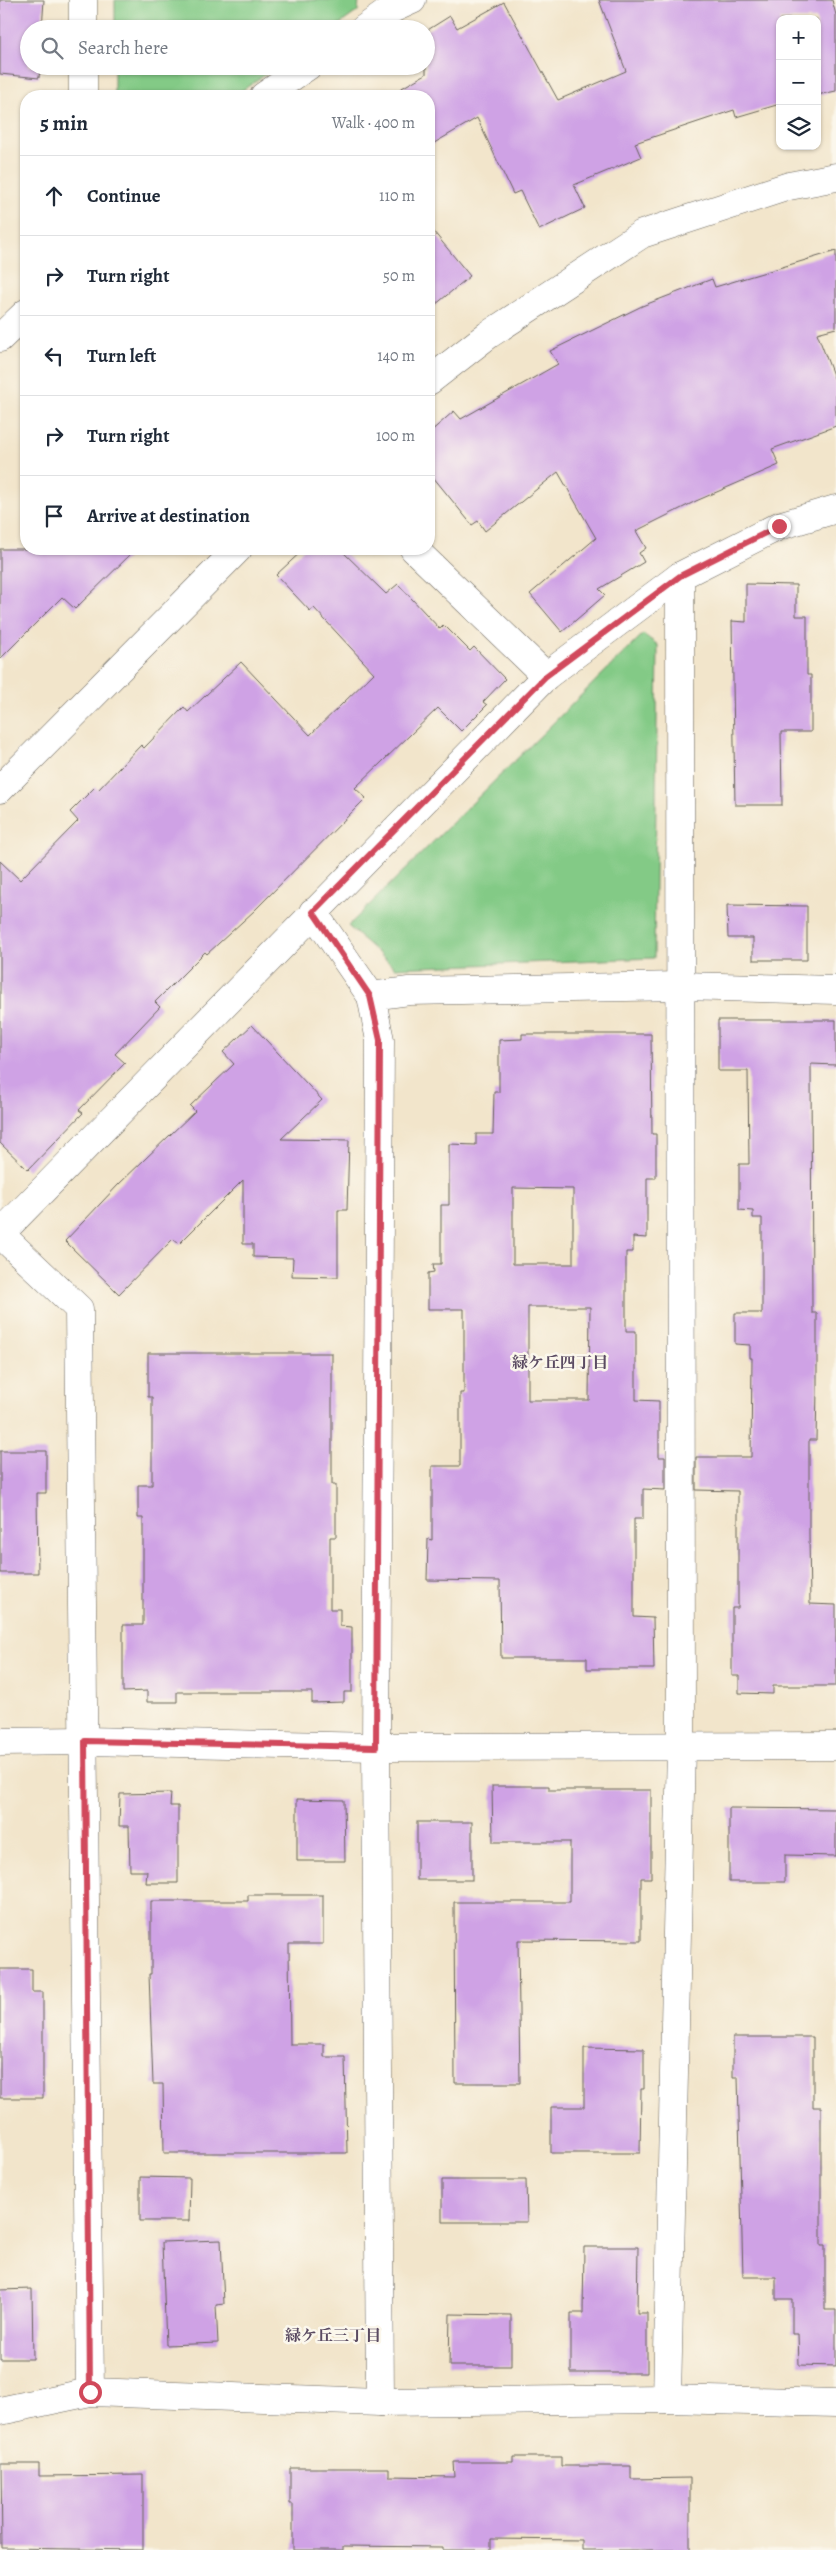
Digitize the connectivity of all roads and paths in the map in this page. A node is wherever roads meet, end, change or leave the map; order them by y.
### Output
1 (83, 0) edge
2 (399, 3) edge
3 (83, 20) edge
4 (376, 20) edge
5 (83, 75) edge
6 (295, 75) edge
7 (82, 90) edge
8 (273, 90) edge
9 (836, 178) edge
10 (20, 319) edge
11 (0, 338) edge
12 (435, 376) edge
13 (836, 509) edge
14 (232, 555) edge
15 (420, 555) edge
16 (680, 576) junction
17 (546, 676) junction
18 (0, 789) edge
19 (313, 912) junction
20 (681, 986) junction
21 (836, 990) edge
22 (370, 996) junction
23 (0, 1234) edge
24 (85, 1741) junction
25 (0, 1742) edge
26 (681, 1746) junction
27 (836, 1746) edge
28 (376, 1747) junction
29 (90, 2392) junction
30 (667, 2399) junction
31 (380, 2402) junction
32 (836, 2403) edge
33 (0, 2411) edge

1 - 3 street
2 - 4 street
5 - 7 street
6 - 8 street
9 - 12 street
10 - 11 street
13 - 16 street
14 - 18 street
15 - 17 street
16 - 17 street
16 - 20 street
17 - 19 street
19 - 22 street
19 - 23 street
20 - 21 street
20 - 22 street
20 - 26 street
22 - 28 street
23 - 24 street
24 - 25 street
24 - 28 street
24 - 29 street
26 - 27 street
26 - 28 street
26 - 30 street
28 - 31 street
29 - 31 street
29 - 33 street
30 - 31 street
30 - 32 street

